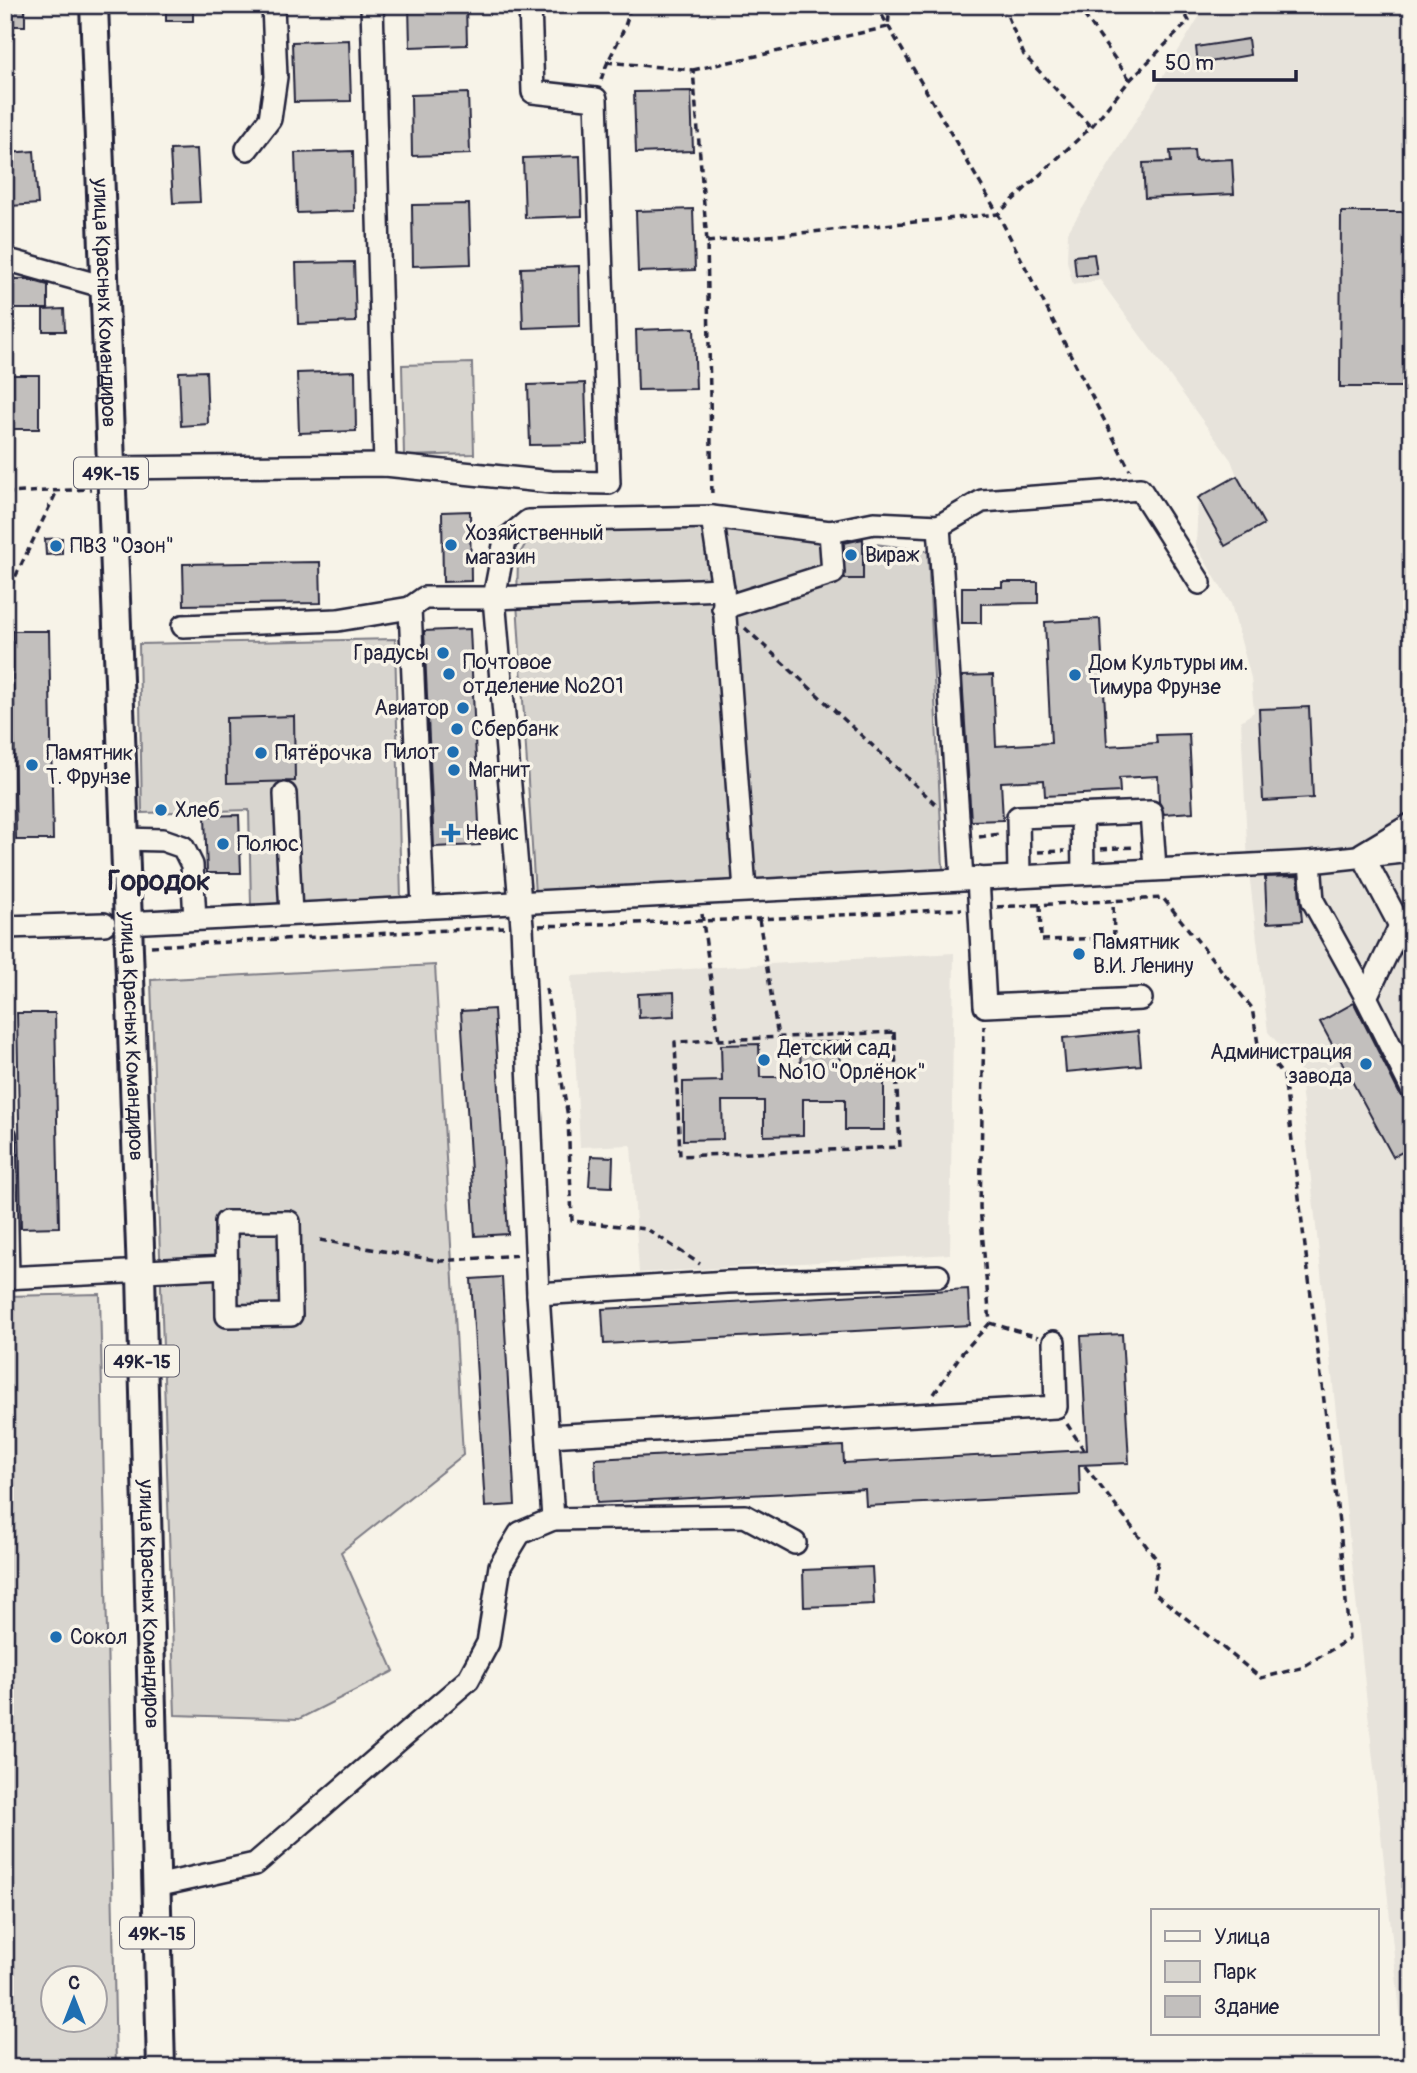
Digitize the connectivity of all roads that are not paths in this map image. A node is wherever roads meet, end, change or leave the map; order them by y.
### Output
1 (273, 5) edge
2 (372, 5) edge
3 (530, 5) edge
4 (96, 11) edge
5 (247, 149) dead end
6 (5, 259) edge
7 (105, 287) junction
8 (384, 466) junction
9 (111, 468) junction
10 (712, 517) junction
11 (939, 526) junction
12 (830, 532) junction
13 (1200, 583) dead end
14 (494, 598) junction
15 (723, 598) junction
16 (410, 608) junction
17 (183, 626) dead end
18 (285, 794) dead end
19 (1082, 814) junction
20 (1412, 824) edge
21 (123, 839) junction
22 (1412, 851) edge
23 (1362, 854) junction
24 (1310, 862) junction
25 (1155, 868) junction
26 (1083, 872) junction
27 (1019, 876) junction
28 (970, 878) junction
29 (745, 890) junction
30 (519, 902) junction
31 (423, 907) junction
32 (291, 914) junction
33 (195, 919) junction
34 (115, 924) junction
35 (1400, 926) junction
36 (5, 927) edge
37 (1412, 948) edge
38 (1366, 997) junction
39 (1141, 999) dead end
40 (1406, 1061) edge
41 (1412, 1089) edge
42 (5, 1135) edge
43 (226, 1267) junction
44 (141, 1273) junction
45 (939, 1276) dead end
46 (7, 1278) edge
47 (538, 1294) junction
48 (1054, 1342) road end
49 (548, 1436) junction
50 (553, 1519) junction
51 (795, 1543) dead end
52 (156, 1886) junction
53 (161, 2068) edge

1 - 5 street
2 - 8 street
3 - 8 street
4 - 7 main road, улица Красных Командиров / 49К-15
6 - 7 street
7 - 9 main road, улица Красных Командиров / 49К-15
8 - 9 street
9 - 21 main road, улица Красных Командиров / 49К-15
10 - 12 street
10 - 14 street
10 - 15 street
11 - 12 street
11 - 13 street
11 - 28 street
12 - 15 street
14 - 15 street
14 - 16 street
14 - 30 street
15 - 29 street
16 - 17 street
16 - 31 street
18 - 32 street
19 - 25 street
19 - 26 street
19 - 27 street
20 - 23 street
21 - 33 street
21 - 34 main road, улица Красных Командиров / 49К-15
22 - 23 street
23 - 24 street
23 - 35 street
24 - 25 street
24 - 38 street
25 - 26 street
26 - 27 street
27 - 28 street
28 - 29 street
28 - 39 street
29 - 30 street
30 - 31 street
30 - 47 street
31 - 32 street
32 - 33 street
33 - 34 street
34 - 36 street
34 - 44 main road, улица Красных Командиров / 49К-15
35 - 37 street
35 - 38 street
38 - 40 street
40 - 41 street
42 - 46 street
43 - 43 street
43 - 44 street
44 - 46 street
44 - 52 main road, улица Красных Командиров / 49К-15
45 - 47 street
47 - 49 street
48 - 49 street
49 - 50 street
50 - 51 street
50 - 52 street
52 - 53 main road, улица Красных Командиров / 49К-15

